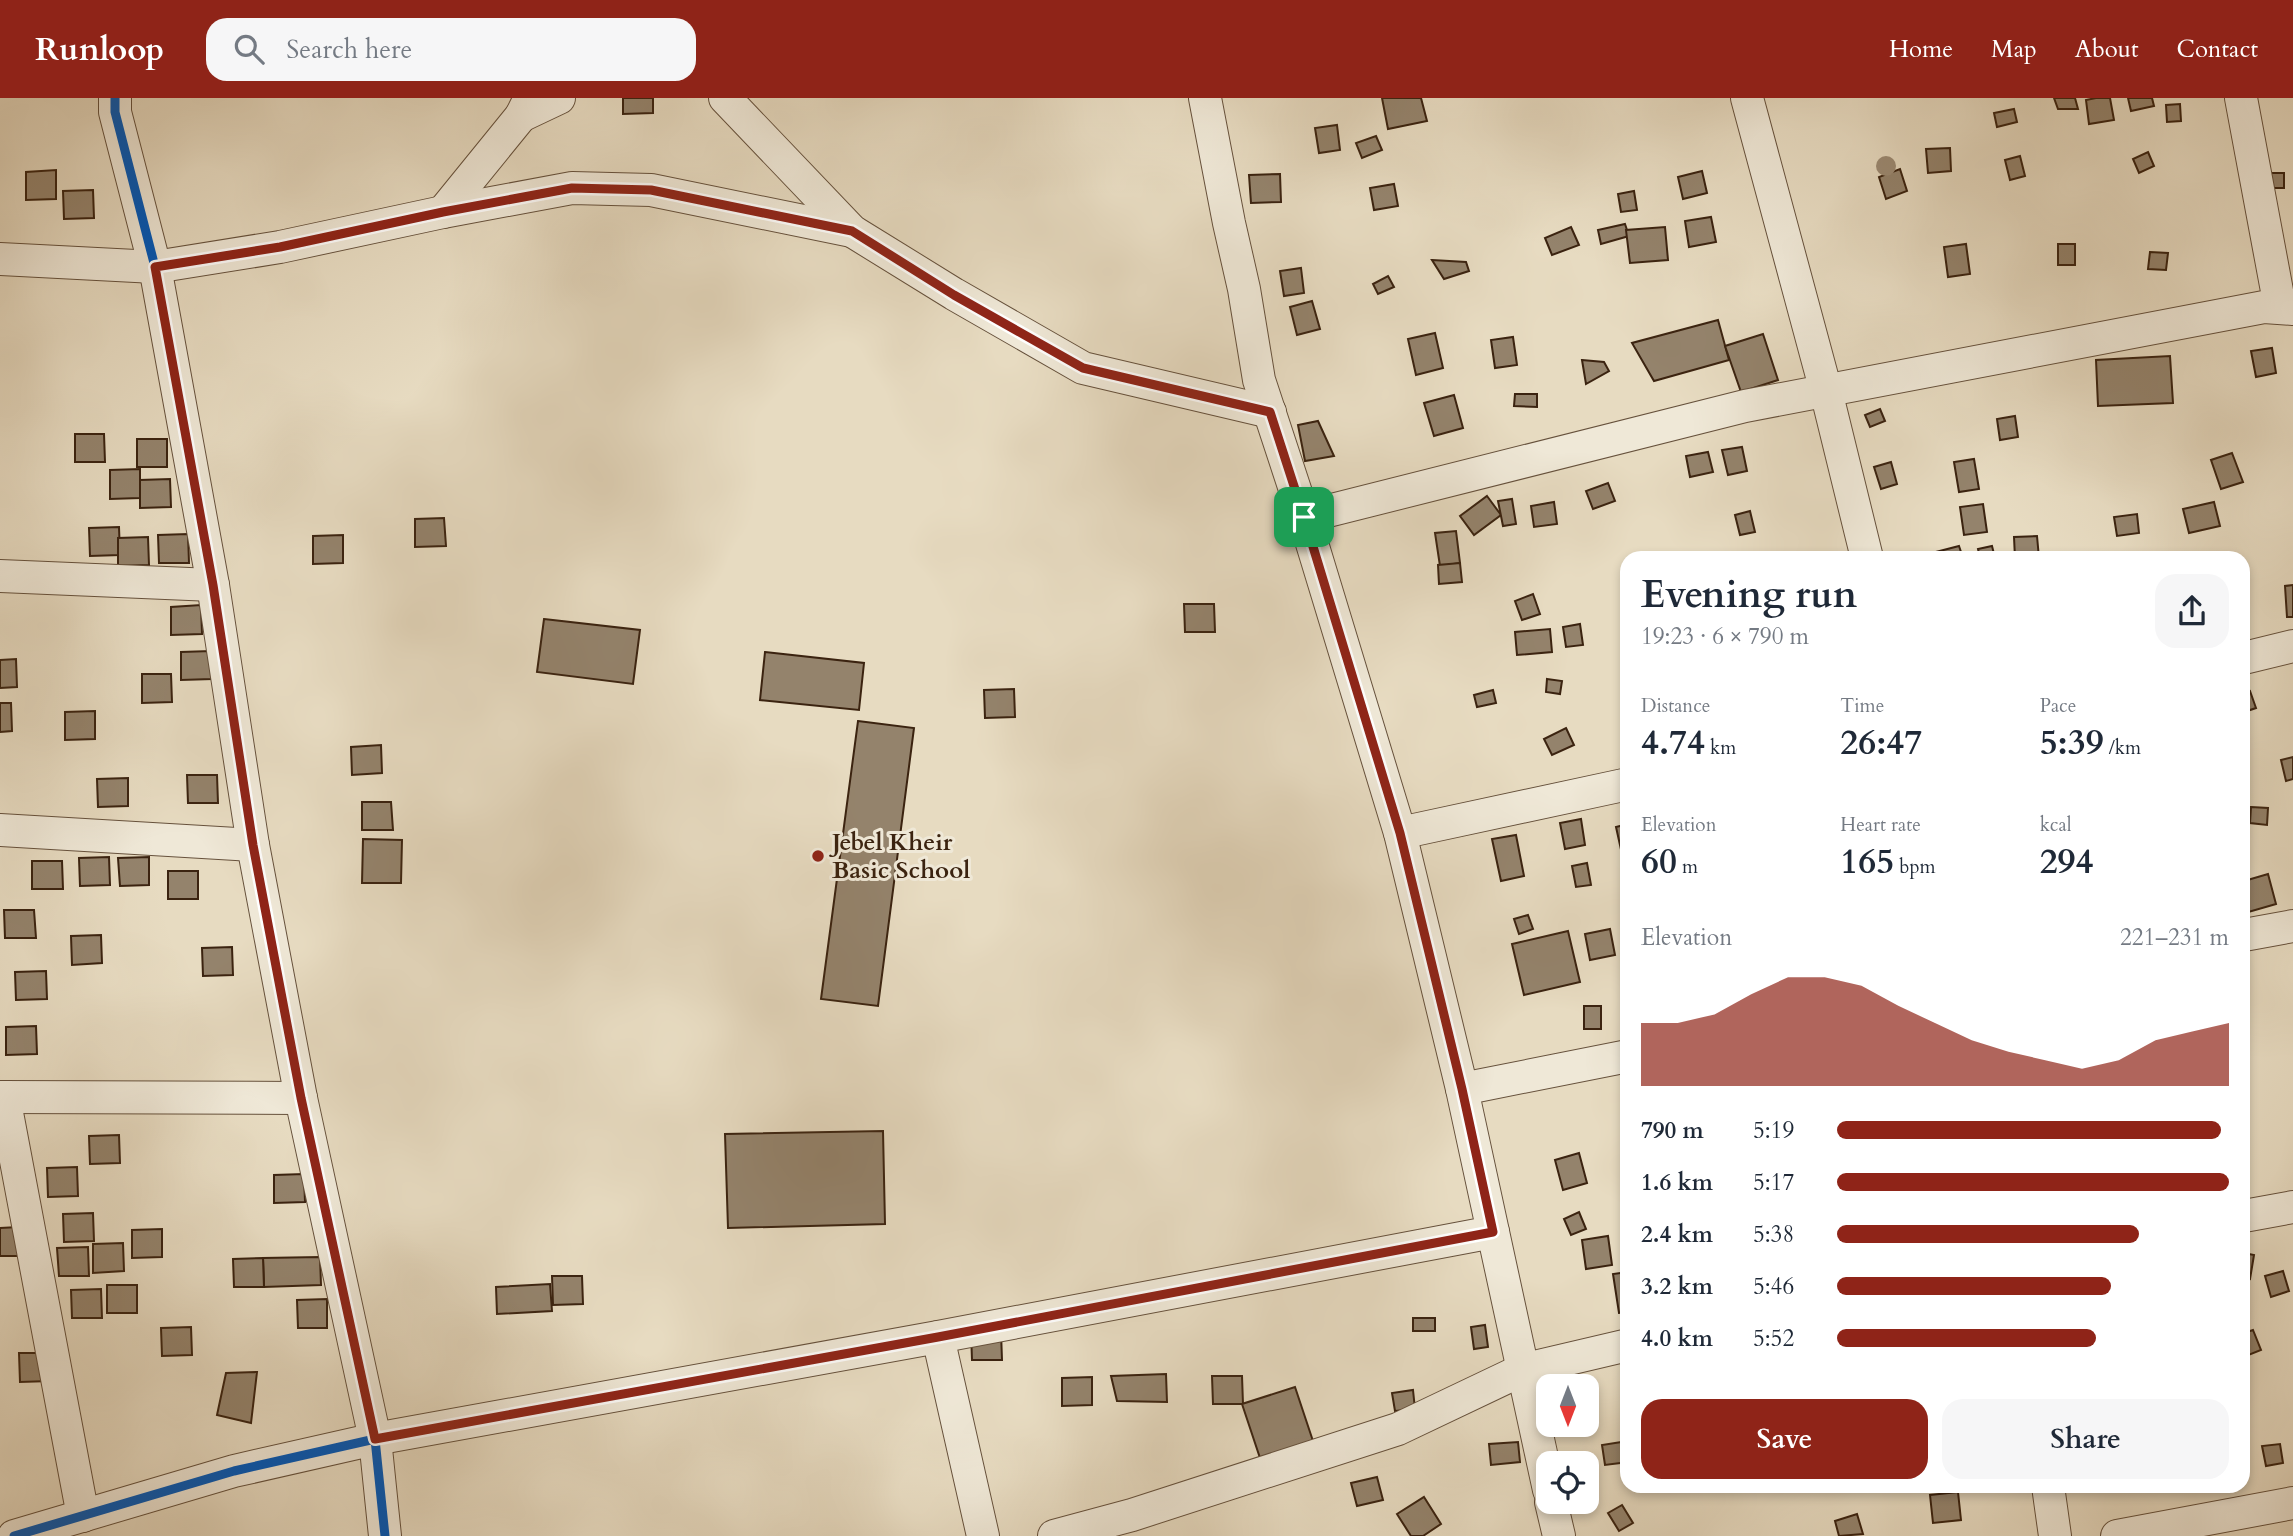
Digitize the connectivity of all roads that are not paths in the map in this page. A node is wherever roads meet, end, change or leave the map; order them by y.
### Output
1 (115, 98) edge
2 (559, 98) edge
3 (724, 98) edge
4 (1747, 98) edge
5 (2241, 98) edge
6 (1212, 100) edge
7 (525, 107) edge
8 (443, 212) junction
9 (852, 231) junction
10 (0, 259) edge
11 (155, 267) junction
12 (2287, 308) edge
13 (1826, 391) junction
14 (1270, 412) junction
15 (1304, 517) junction
16 (1865, 551) edge
17 (0, 576) edge
18 (213, 585) junction
19 (2293, 646) edge
20 (2250, 657) edge
21 (1620, 786) edge
22 (0, 830) edge
23 (1400, 833) junction
24 (253, 845) junction
25 (2293, 926) edge
26 (2250, 934) edge
27 (1620, 1058) edge
28 (1462, 1089) junction
29 (2, 1097) edge
30 (301, 1098) junction
31 (2293, 1207) edge
32 (2250, 1215) edge
33 (1493, 1232) junction
34 (938, 1337) junction
35 (1620, 1347) edge
36 (1522, 1370) junction
37 (375, 1439) junction
38 (1540, 1451) edge
39 (2049, 1493) edge
40 (2293, 1503) edge
41 (1554, 1514) edge
42 (83, 1516) junction
43 (14, 1536) edge
44 (385, 1536) edge
45 (983, 1536) edge
46 (1054, 1536) edge
47 (1559, 1536) edge
48 (2055, 1536) edge
49 (2118, 1536) edge

1 - 11 street
2 - 7 street
3 - 9 street
4 - 13 street
5 - 12 street
6 - 14 street
7 - 8 street
8 - 9 street
8 - 11 street
9 - 14 street
10 - 11 street
11 - 18 street
12 - 13 street
13 - 15 street
13 - 16 street
14 - 15 street
15 - 23 street
17 - 18 street
18 - 24 street
19 - 20 street
21 - 23 street
22 - 24 street
23 - 28 street
24 - 30 street
25 - 26 street
27 - 28 street
28 - 33 street
29 - 30 street
29 - 42 street
30 - 37 street
31 - 32 street
33 - 34 street
33 - 36 street
34 - 37 street
34 - 45 street
35 - 36 street
36 - 38 street
36 - 46 street
37 - 42 street
37 - 44 street
39 - 48 street
40 - 49 street
41 - 47 street
42 - 43 street

